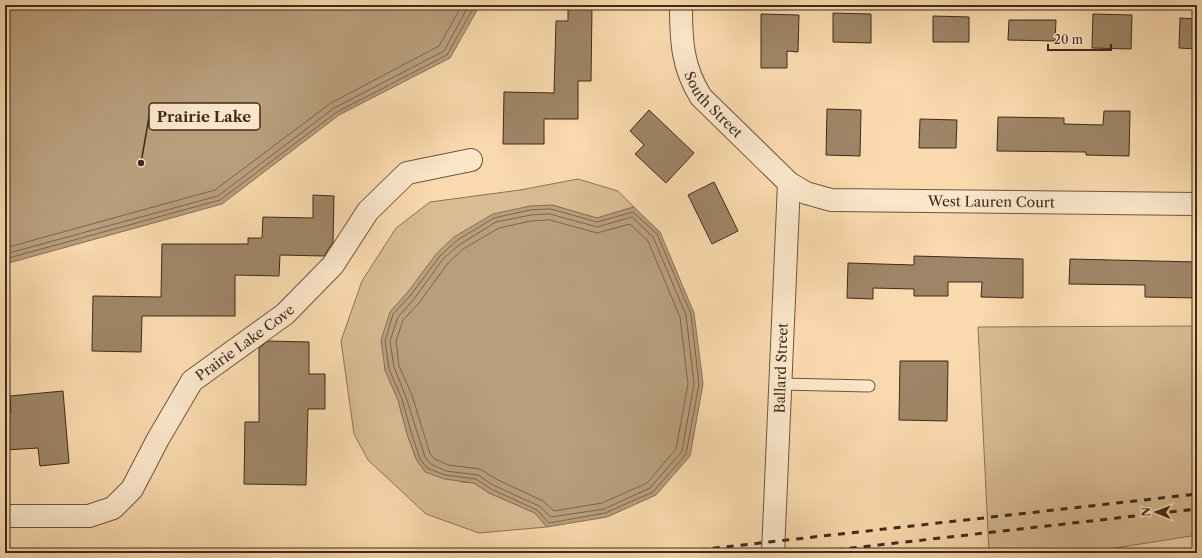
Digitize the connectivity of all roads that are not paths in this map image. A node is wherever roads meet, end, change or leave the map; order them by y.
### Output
1 (681, 5) edge
2 (471, 160) dead end
3 (789, 183) junction
4 (1197, 204) edge
5 (781, 384) junction
6 (869, 386) dead end
7 (5, 516) edge
8 (774, 553) edge

1 - 3 street, South Street
2 - 7 street, Prairie Lake Cove
3 - 4 street, West Lauren Court
3 - 5 street, Ballard Street
5 - 6 lane
5 - 8 street, Ballard Street

